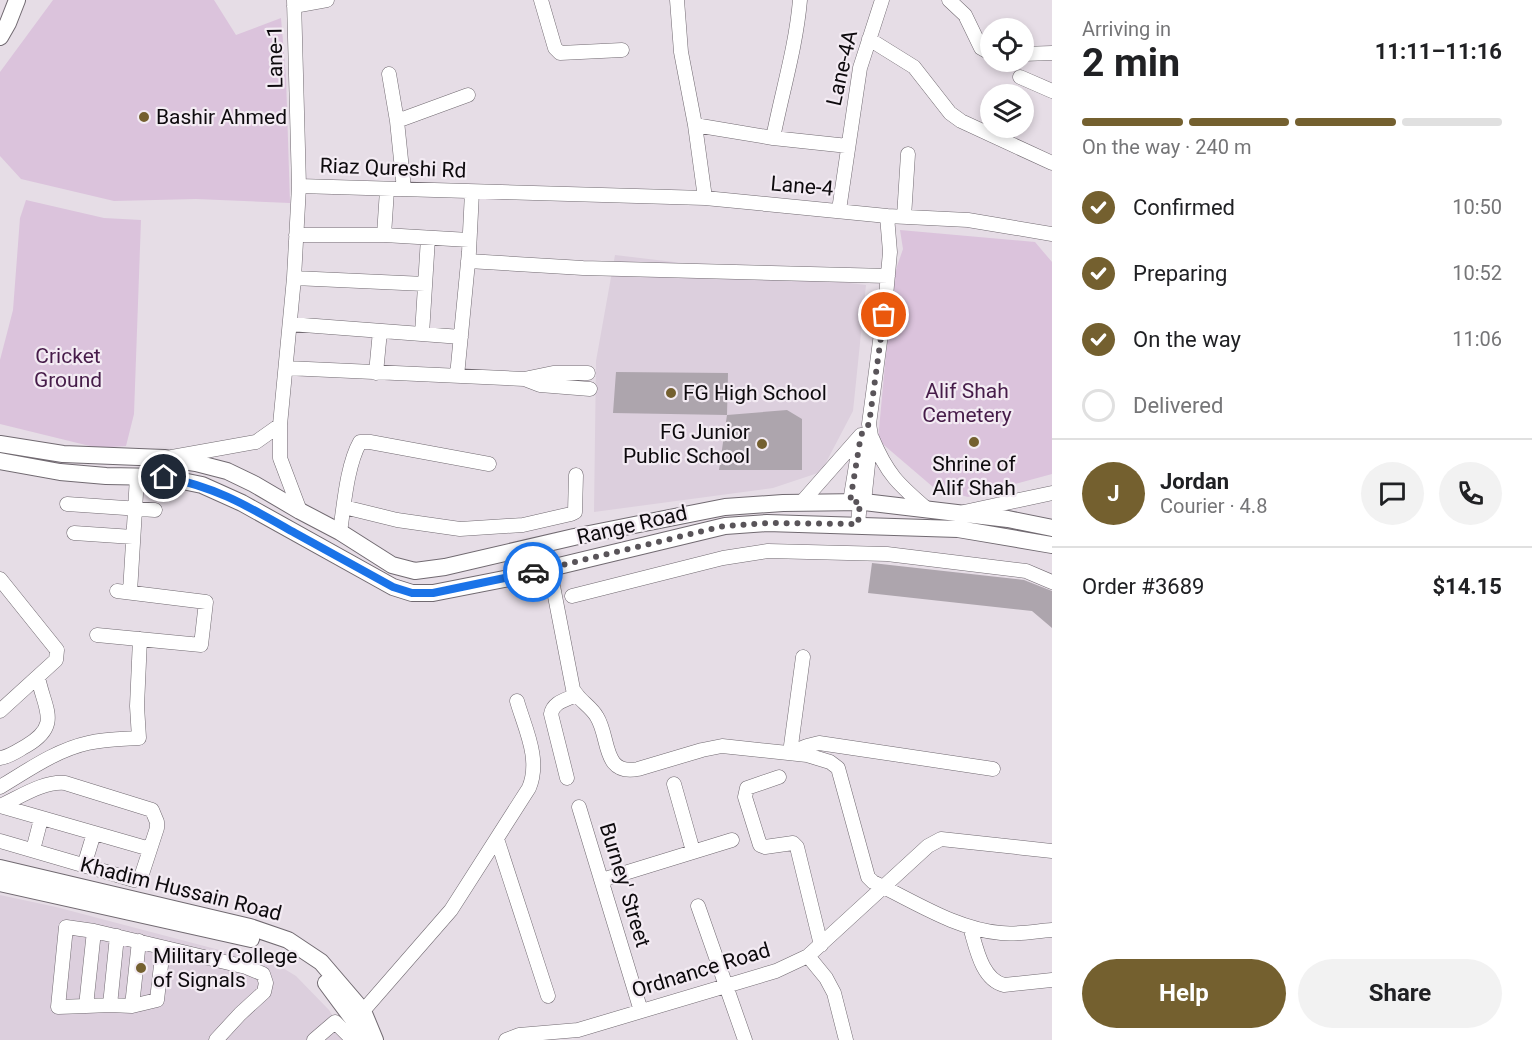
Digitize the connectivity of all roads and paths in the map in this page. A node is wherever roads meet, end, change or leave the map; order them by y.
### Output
1 (17, 0) edge
2 (327, 0) edge
3 (541, 0) edge
4 (677, 0) edge
5 (800, 0) edge
6 (882, 0) edge
7 (949, 0) edge
8 (294, 3) edge
9 (0, 37) edge
10 (869, 39) junction
11 (980, 46) edge
12 (622, 50) dead end
13 (1052, 53) edge
14 (1034, 54) edge
15 (389, 74) dead end
16 (1020, 77) dead end
17 (1052, 91) edge
18 (468, 95) dead end
19 (397, 121) junction
20 (695, 125) junction
21 (773, 138) junction
22 (848, 146) junction
23 (908, 154) dead end
24 (1052, 163) edge
25 (299, 186) junction
26 (404, 189) junction
27 (387, 190) junction
28 (472, 192) junction
29 (705, 198) junction
30 (839, 210) junction
31 (887, 216) junction
32 (904, 217) junction
33 (1047, 232) edge
34 (296, 234) junction
35 (384, 235) junction
36 (428, 238) junction
37 (469, 240) junction
38 (1052, 243) edge
39 (468, 261) junction
40 (888, 276) junction
41 (294, 278) junction
42 (425, 284) junction
43 (290, 324) junction
44 (380, 331) junction
45 (422, 334) junction
46 (461, 337) junction
47 (286, 368) junction
48 (376, 373) junction
49 (588, 373) dead end
50 (457, 376) junction
51 (524, 379) junction
52 (590, 389) dead end
53 (280, 424) junction
54 (867, 431) junction
55 (0, 444) edge
56 (164, 458) junction
57 (0, 461) edge
58 (489, 464) dead end
59 (576, 475) dead end
60 (137, 477) junction
61 (1052, 493) edge
62 (802, 502) junction
63 (858, 502) junction
64 (67, 504) dead end
65 (344, 507) junction
66 (135, 509) junction
67 (927, 509) junction
68 (155, 510) dead end
69 (300, 512) junction
70 (959, 513) junction
71 (858, 524) junction
72 (1052, 528) edge
73 (340, 532) junction
74 (74, 533) dead end
75 (133, 537) junction
76 (1052, 545) edge
77 (0, 579) edge
78 (1052, 582) edge
79 (553, 586) dead end
80 (572, 596) dead end
81 (97, 635) dead end
82 (140, 639) junction
83 (803, 657) dead end
84 (38, 677) junction
85 (576, 695) junction
86 (517, 701) dead end
87 (0, 711) edge
88 (31, 743) junction
89 (790, 753) junction
90 (0, 758) edge
91 (45, 761) junction
92 (993, 769) dead end
93 (779, 777) dead end
94 (567, 778) dead end
95 (674, 784) dead end
96 (0, 787) edge
97 (0, 806) edge
98 (579, 807) dead end
99 (41, 819) junction
100 (94, 833) junction
101 (497, 839) junction
102 (732, 840) dead end
103 (0, 841) edge
104 (150, 849) junction
105 (33, 850) junction
106 (693, 851) junction
107 (1052, 851) edge
108 (84, 866) junction
109 (0, 868) edge
110 (602, 880) junction
111 (0, 883) edge
112 (883, 887) junction
113 (698, 906) dead end
114 (970, 927) junction
115 (1052, 930) edge
116 (94, 931) junction
117 (117, 936) junction
118 (139, 942) junction
119 (821, 945) junction
120 (163, 948) junction
121 (808, 956) junction
122 (1052, 980) edge
123 (329, 986) junction
124 (727, 986) junction
125 (548, 996) dead end
126 (110, 1005) junction
127 (86, 1006) junction
128 (132, 1006) junction
129 (363, 1011) junction
130 (642, 1011) junction
131 (335, 1022) junction
132 (216, 1040) edge
133 (314, 1040) edge
134 (353, 1040) edge
135 (363, 1040) edge
136 (375, 1040) edge
137 (506, 1040) edge
138 (745, 1040) edge
139 (846, 1040) edge

1 - 9 main road
2 - 8 street
3 - 12 street
4 - 20 street
5 - 21 street
6 - 10 street, Lane-4A
7 - 11 street
8 - 25 street, Lane-1
10 - 22 street, Lane-4A
10 - 24 street
13 - 14 street
15 - 19 street
16 - 17 street
18 - 19 street
19 - 26 street
20 - 21 street
20 - 29 street
21 - 22 street
22 - 30 street, Lane-4A
23 - 32 street
25 - 27 street, Riaz Qureshi Rd
25 - 34 street, Riaz Qureshi Rd
26 - 27 street, Riaz Qureshi Rd
26 - 28 street, Riaz Qureshi Rd
27 - 35 street
28 - 29 street, Riaz Qureshi Rd
28 - 37 street
29 - 30 street, Lane-4
30 - 31 street, Lane-4
31 - 32 street, Lane-4
31 - 40 street
32 - 33 street, Lane-4
33 - 38 street
34 - 35 street
34 - 41 street, Riaz Qureshi Rd
35 - 36 street
36 - 37 street
36 - 42 street
37 - 39 street
39 - 40 street
39 - 46 street
40 - 54 street
41 - 42 street
41 - 43 street, Riaz Qureshi Rd
42 - 45 street
43 - 44 street
43 - 47 street, Riaz Qureshi Rd
44 - 45 street
44 - 48 street
45 - 46 street
46 - 50 street
47 - 48 street
47 - 53 street, Riaz Qureshi Rd
48 - 50 street
49 - 51 street
50 - 51 street
51 - 52 street
53 - 56 street
53 - 69 street, Riaz Qureshi Rd
54 - 62 street
54 - 63 street
54 - 67 street
55 - 56 main road
56 - 69 main road
57 - 60 main road, Range Road
58 - 65 street
59 - 65 street
60 - 66 street
60 - 71 main road, Range Road
61 - 70 street
62 - 63 main road
62 - 73 main road
63 - 67 main road
63 - 71 street
64 - 66 street
65 - 73 street
66 - 68 street
66 - 75 street
67 - 70 main road
69 - 73 main road
70 - 72 main road
71 - 76 main road, Range Road
74 - 75 street
75 - 82 street
77 - 84 street
78 - 80 street
79 - 85 street
81 - 82 street
82 - 91 street
83 - 89 street
84 - 87 street
84 - 88 street
85 - 89 street
85 - 94 street
86 - 101 street
88 - 90 street
88 - 91 street
89 - 92 street
89 - 112 street
91 - 96 street
93 - 119 street
95 - 106 street
97 - 99 street
97 - 104 street
98 - 110 street, Burney' Street
99 - 100 street
99 - 105 street
100 - 104 street
100 - 108 street
101 - 125 street
101 - 129 street
102 - 106 street
103 - 105 street
104 - 108 street
105 - 108 street
106 - 110 street
107 - 112 street, Ordnance Road
109 - 129 main road, Khadim Hussain Road
110 - 130 street, Burney' Street
111 - 123 main road, Khadim Hussain Road
112 - 114 street
112 - 119 street, Ordnance Road
113 - 124 street
114 - 115 street
114 - 122 street
116 - 117 street
116 - 127 street
116 - 127 street
117 - 118 street
117 - 126 street
118 - 120 street
118 - 128 street
119 - 121 street, Ordnance Road
120 - 128 street
120 - 132 street
121 - 124 street, Ordnance Road
121 - 139 street
123 - 131 street
123 - 135 main road, Khadim Hussain Road
124 - 130 street, Ordnance Road
124 - 138 street
126 - 127 street
126 - 128 street
129 - 136 main road, Khadim Hussain Road
130 - 137 street, Ordnance Road
131 - 133 street
131 - 134 street

